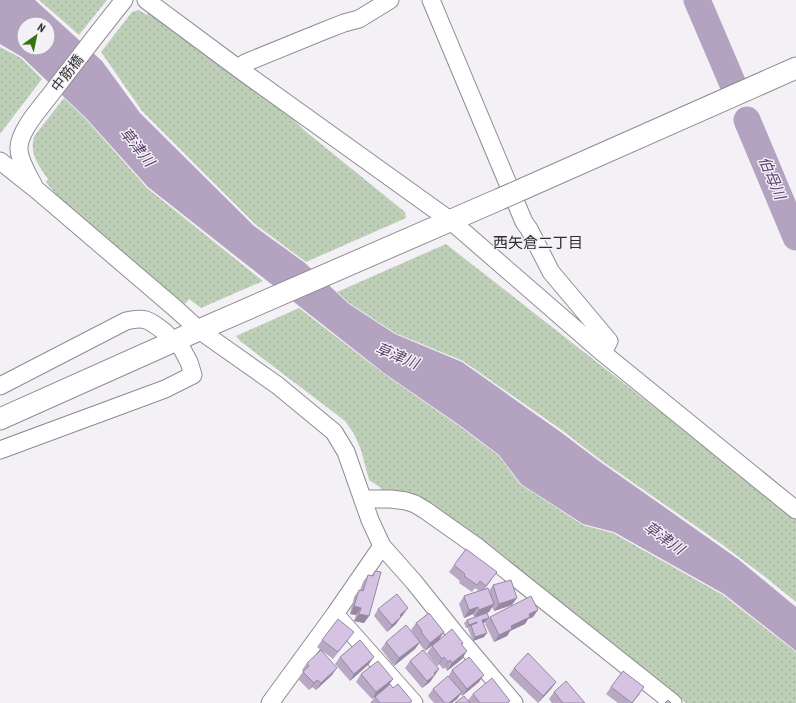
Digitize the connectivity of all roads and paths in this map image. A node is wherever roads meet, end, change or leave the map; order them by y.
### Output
1 (146, 0) edge
2 (159, 0) edge
3 (390, 0) edge
4 (431, 0) edge
5 (123, 1) edge
6 (242, 66) junction
7 (796, 68) edge
8 (0, 161) edge
9 (38, 191) junction
10 (513, 194) junction
11 (451, 221) junction
12 (199, 330) junction
13 (166, 333) dead end
14 (606, 347) junction
15 (182, 349) dead end
16 (0, 386) edge
17 (0, 419) edge
18 (0, 450) edge
19 (796, 499) edge
20 (363, 500) junction
21 (796, 510) edge
22 (382, 546) junction
23 (335, 614) junction
24 (664, 700) edge
25 (270, 703) edge
26 (414, 703) edge
27 (514, 703) edge

1 - 6 street
2 - 6 street
3 - 6 street
4 - 10 street
5 - 9 street, 中筋橋
6 - 11 street
7 - 10 street
8 - 9 street
9 - 12 street
10 - 11 street
10 - 14 street
11 - 12 street
11 - 14 street
12 - 17 street
12 - 20 street
13 - 16 street
14 - 19 street
14 - 21 street
15 - 18 street
20 - 22 street
20 - 24 street
22 - 23 street
22 - 27 street
23 - 25 street
23 - 26 street

